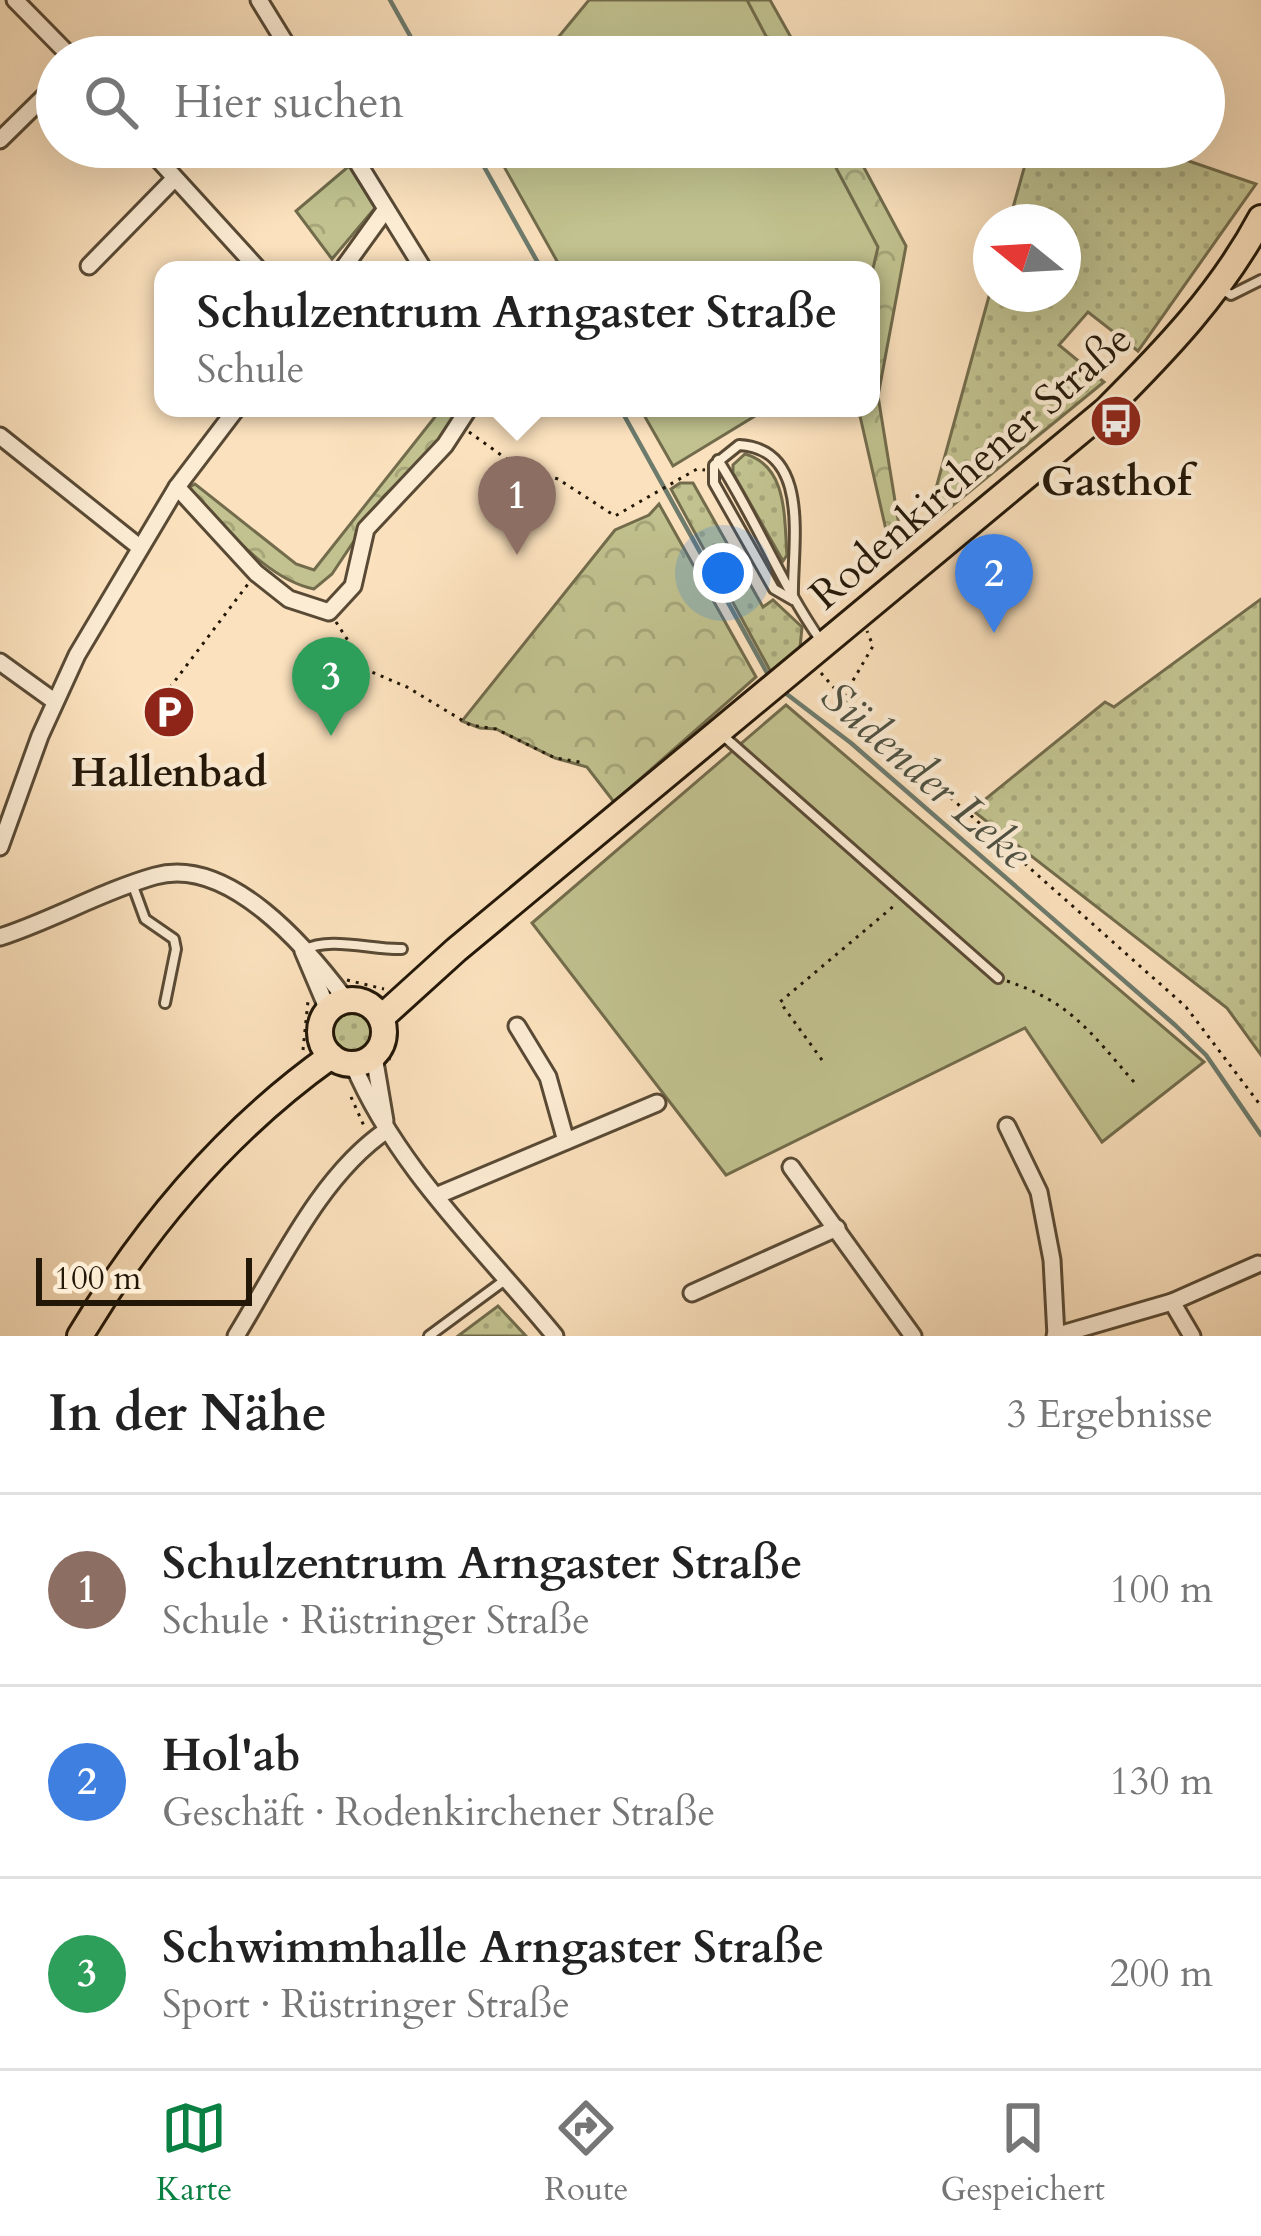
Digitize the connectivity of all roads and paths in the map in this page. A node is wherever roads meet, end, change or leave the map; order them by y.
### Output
1 (15, 0) edge
2 (259, 0) edge
3 (50, 36) edge
4 (281, 36) edge
5 (36, 105) edge
6 (0, 140) edge
7 (165, 168) edge
8 (361, 168) edge
9 (174, 179) junction
10 (386, 209) junction
11 (1261, 218) edge
12 (251, 261) edge
13 (348, 261) edge
14 (418, 261) edge
15 (89, 266) dead end
16 (1261, 280) edge
17 (1219, 288) junction
18 (230, 417) edge
19 (464, 417) edge
20 (459, 424) junction
21 (0, 436) edge
22 (718, 460) junction
23 (712, 471) junction
24 (176, 487) junction
25 (138, 546) junction
26 (256, 573) junction
27 (794, 599) junction
28 (329, 612) junction
29 (865, 626) dead end
30 (820, 656) junction
31 (0, 662) edge
32 (843, 698) junction
33 (54, 701) junction
34 (159, 702) dead end
35 (719, 732) junction
36 (580, 762) dead end
37 (2, 836) edge
38 (133, 884) junction
39 (906, 896) junction
40 (2, 935) edge
41 (402, 949) dead end
42 (303, 951) junction
43 (998, 978) joint
44 (165, 1003) dead end
45 (356, 1008) junction
46 (517, 1027) dead end
47 (345, 1060) junction
48 (822, 1060) dead end
49 (1134, 1082) dead end
50 (657, 1103) dead end
51 (1261, 1106) edge
52 (1007, 1126) dead end
53 (381, 1134) junction
54 (566, 1141) junction
55 (791, 1167) dead end
56 (436, 1196) junction
57 (837, 1228) junction
58 (1258, 1264) edge
59 (508, 1278) junction
60 (692, 1293) dead end
61 (1172, 1302) junction
62 (80, 1336) edge
63 (236, 1336) edge
64 (429, 1336) edge
65 (555, 1336) edge
66 (913, 1336) edge
67 (1056, 1336) edge
68 (1192, 1336) edge

1 - 3 street
2 - 4 street
5 - 6 street
7 - 9 street
8 - 10 street
9 - 12 street
9 - 15 street
10 - 13 street
10 - 14 street
11 - 17 main road, Rodenkirchener Straße
16 - 17 lane
17 - 30 main road, Rodenkirchener Straße
18 - 24 street
19 - 20 street
20 - 23 path
20 - 28 street
21 - 25 street
22 - 23 lane
22 - 27 lane
22 - 27 lane
23 - 27 lane
24 - 25 street
24 - 26 street
25 - 33 street
26 - 28 street
26 - 34 path
27 - 30 lane
28 - 36 path
29 - 32 path
30 - 32 path
30 - 35 main road, Rodenkirchener Straße
31 - 33 street
32 - 51 path
33 - 37 street
35 - 39 lane
35 - 45 main road, Rodenkirchener Straße
38 - 40 street
38 - 42 street
38 - 44 lane
39 - 43 lane
39 - 48 path
41 - 42 lane
42 - 45 street
43 - 49 path
45 - 47 main road
45 - 47 main road
46 - 54 street
47 - 53 street
47 - 53 path
47 - 62 main road
50 - 54 street
52 - 67 street
53 - 56 street
53 - 63 street
54 - 56 street
55 - 57 street
56 - 59 street
57 - 60 street
57 - 66 street
58 - 61 street
59 - 64 lane
59 - 65 street
61 - 67 street
61 - 68 street

